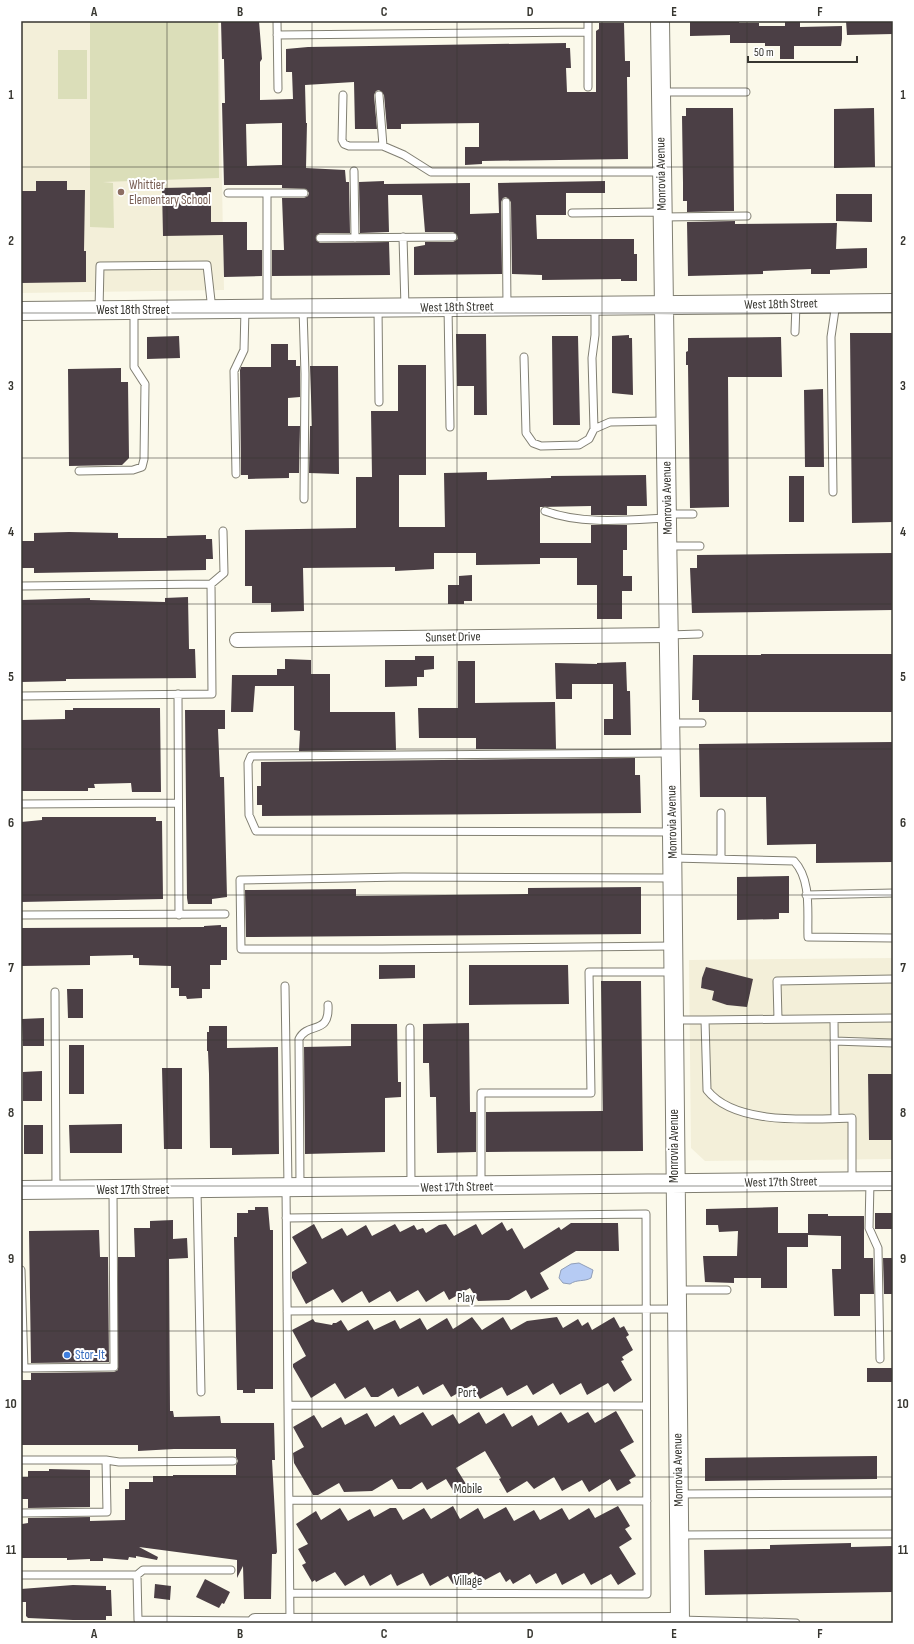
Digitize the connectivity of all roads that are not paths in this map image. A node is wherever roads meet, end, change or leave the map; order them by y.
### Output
1 (277, 21) edge
2 (588, 21) edge
3 (660, 21) edge
4 (588, 32) junction
5 (277, 35) junction
6 (588, 87) dead end
7 (278, 89) dead end
8 (660, 92) junction
9 (746, 92) dead end
10 (343, 95) dead end
11 (379, 95) dead end
12 (384, 146) junction
13 (354, 171) dead end
14 (661, 172) junction
15 (228, 193) dead end
16 (266, 193) junction
17 (304, 193) dead end
18 (506, 202) dead end
19 (572, 214) dead end
20 (661, 214) junction
21 (747, 216) dead end
22 (403, 237) junction
23 (453, 237) dead end
24 (320, 238) dead end
25 (355, 238) junction
26 (836, 303) junction
27 (893, 303) edge
28 (662, 304) junction
29 (796, 304) junction
30 (507, 306) junction
31 (595, 306) junction
32 (405, 307) junction
33 (448, 307) junction
34 (303, 308) junction
35 (378, 308) junction
36 (245, 309) junction
37 (267, 309) junction
38 (134, 310) junction
39 (212, 310) junction
40 (21, 311) edge
41 (99, 311) junction
42 (795, 332) dead end
43 (524, 357) dead end
44 (379, 402) dead end
45 (667, 421) junction
46 (450, 427) dead end
47 (594, 429) junction
48 (79, 471) dead end
49 (236, 474) dead end
50 (833, 492) dead end
51 (304, 499) dead end
52 (545, 511) dead end
53 (693, 514) dead end
54 (668, 516) junction
55 (223, 531) dead end
56 (668, 546) junction
57 (700, 546) dead end
58 (211, 584) junction
59 (21, 586) edge
60 (699, 634) dead end
61 (669, 635) junction
62 (237, 640) dead end
63 (178, 694) junction
64 (21, 696) edge
65 (670, 723) junction
66 (702, 723) dead end
67 (670, 753) junction
68 (178, 803) junction
69 (21, 804) edge
70 (721, 813) dead end
71 (672, 832) junction
72 (673, 858) junction
73 (721, 859) junction
74 (673, 878) junction
75 (893, 893) edge
76 (806, 895) junction
77 (225, 914) dead end
78 (178, 915) junction
79 (21, 916) edge
80 (893, 938) edge
81 (673, 946) junction
82 (673, 972) junction
83 (893, 980) edge
84 (285, 986) dead end
85 (55, 992) dead end
86 (328, 1005) dead end
87 (893, 1018) edge
88 (778, 1019) junction
89 (834, 1019) junction
90 (674, 1020) junction
91 (705, 1020) junction
92 (410, 1028) dead end
93 (834, 1041) junction
94 (893, 1043) edge
95 (836, 1118) junction
96 (861, 1181) junction
97 (893, 1181) edge
98 (675, 1184) junction
99 (481, 1186) junction
100 (411, 1187) junction
101 (291, 1188) junction
102 (21, 1190) edge
103 (56, 1190) junction
104 (113, 1190) junction
105 (197, 1190) junction
106 (286, 1218) junction
107 (21, 1270) edge
108 (676, 1290) junction
109 (727, 1290) dead end
110 (646, 1309) junction
111 (676, 1309) junction
112 (287, 1311) junction
113 (880, 1359) dead end
114 (201, 1392) dead end
115 (288, 1405) junction
116 (646, 1406) junction
117 (21, 1460) edge
118 (106, 1460) junction
119 (232, 1461) dead end
120 (891, 1493) dead end
121 (678, 1494) junction
122 (289, 1500) junction
123 (647, 1501) junction
124 (21, 1513) edge
125 (893, 1534) edge
126 (678, 1535) junction
127 (231, 1570) dead end
128 (21, 1575) edge
129 (137, 1575) junction
130 (290, 1593) junction
131 (255, 1622) edge
132 (290, 1622) junction
133 (372, 1622) edge
134 (525, 1622) edge
135 (568, 1622) edge
136 (680, 1622) edge
137 (796, 1623) edge

1 - 5 lane
2 - 4 lane
3 - 8 street, Monrovia Avenue
4 - 5 lane
4 - 6 lane
5 - 7 lane
8 - 9 lane
8 - 14 street, Monrovia Avenue
10 - 12 lane
11 - 12 lane
12 - 14 lane
13 - 25 lane
14 - 20 street, Monrovia Avenue
15 - 16 lane
16 - 17 lane
16 - 37 lane
18 - 30 lane
19 - 20 lane
20 - 21 lane
20 - 28 street, Monrovia Avenue
22 - 23 lane
22 - 25 lane
22 - 32 lane
24 - 25 lane
26 - 27 street, West 18th Street
26 - 29 street, West 18th Street
26 - 50 lane
28 - 29 street, West 18th Street
28 - 31 street, West 18th Street
28 - 45 street, Monrovia Avenue
29 - 42 lane
30 - 31 street, West 18th Street
30 - 33 street, West 18th Street
31 - 47 lane
32 - 33 street, West 18th Street
32 - 35 street, West 18th Street
33 - 46 lane
34 - 35 street, West 18th Street
34 - 37 street, West 18th Street
34 - 51 lane
35 - 44 lane
36 - 37 street, West 18th Street
36 - 39 street, West 18th Street
36 - 49 lane
38 - 39 street, West 18th Street
38 - 41 street, West 18th Street
38 - 48 lane
39 - 41 lane
40 - 41 street, West 18th Street
43 - 47 lane
45 - 47 lane
45 - 54 street, Monrovia Avenue
52 - 54 lane
53 - 54 lane
54 - 56 street, Monrovia Avenue
55 - 58 lane
56 - 57 lane
56 - 61 street, Monrovia Avenue
58 - 59 lane
58 - 63 lane
60 - 61 lane
61 - 62 street, Sunset Drive
61 - 65 street, Monrovia Avenue
63 - 64 lane
63 - 68 lane
65 - 66 lane
65 - 67 street, Monrovia Avenue
67 - 71 street, Monrovia Avenue
67 - 71 lane
68 - 69 lane
68 - 78 lane
70 - 73 lane
71 - 72 street, Monrovia Avenue
72 - 73 lane
72 - 74 street, Monrovia Avenue
73 - 76 lane
74 - 81 street, Monrovia Avenue
74 - 81 lane
75 - 76 lane
76 - 80 lane
77 - 78 lane
78 - 79 lane
81 - 82 street, Monrovia Avenue
82 - 90 street, Monrovia Avenue
82 - 99 lane
83 - 88 lane
84 - 101 lane
85 - 103 lane
86 - 101 lane
87 - 89 lane
88 - 89 lane
88 - 91 lane
89 - 93 lane
90 - 91 lane
90 - 98 street, Monrovia Avenue
91 - 95 lane
92 - 100 lane
93 - 94 lane
93 - 95 lane
95 - 96 lane
96 - 97 street, West 17th Street
96 - 98 street, West 17th Street
96 - 113 lane
98 - 99 street, West 17th Street
98 - 108 street, Monrovia Avenue
99 - 100 street, West 17th Street
100 - 101 street, West 17th Street
101 - 105 street, West 17th Street
101 - 106 lane
102 - 103 street, West 17th Street
103 - 104 street, West 17th Street
104 - 105 street, West 17th Street
104 - 107 lane
105 - 114 lane
106 - 110 lane
106 - 112 lane
108 - 109 lane
108 - 111 street, Monrovia Avenue
110 - 111 lane, Play
110 - 112 lane, Play
110 - 116 lane
111 - 121 street, Monrovia Avenue
112 - 115 lane
115 - 116 lane, Port
115 - 122 lane
116 - 123 lane
117 - 118 lane
118 - 119 lane
118 - 124 lane
120 - 121 lane
121 - 126 street, Monrovia Avenue
122 - 123 lane, Mobile
122 - 130 lane
123 - 130 lane, Village
125 - 126 lane
126 - 136 street, Monrovia Avenue
127 - 129 lane
128 - 129 lane
129 - 131 lane
130 - 132 lane
131 - 132 street
132 - 133 street
133 - 134 street
134 - 135 street
135 - 136 street
136 - 137 lane

